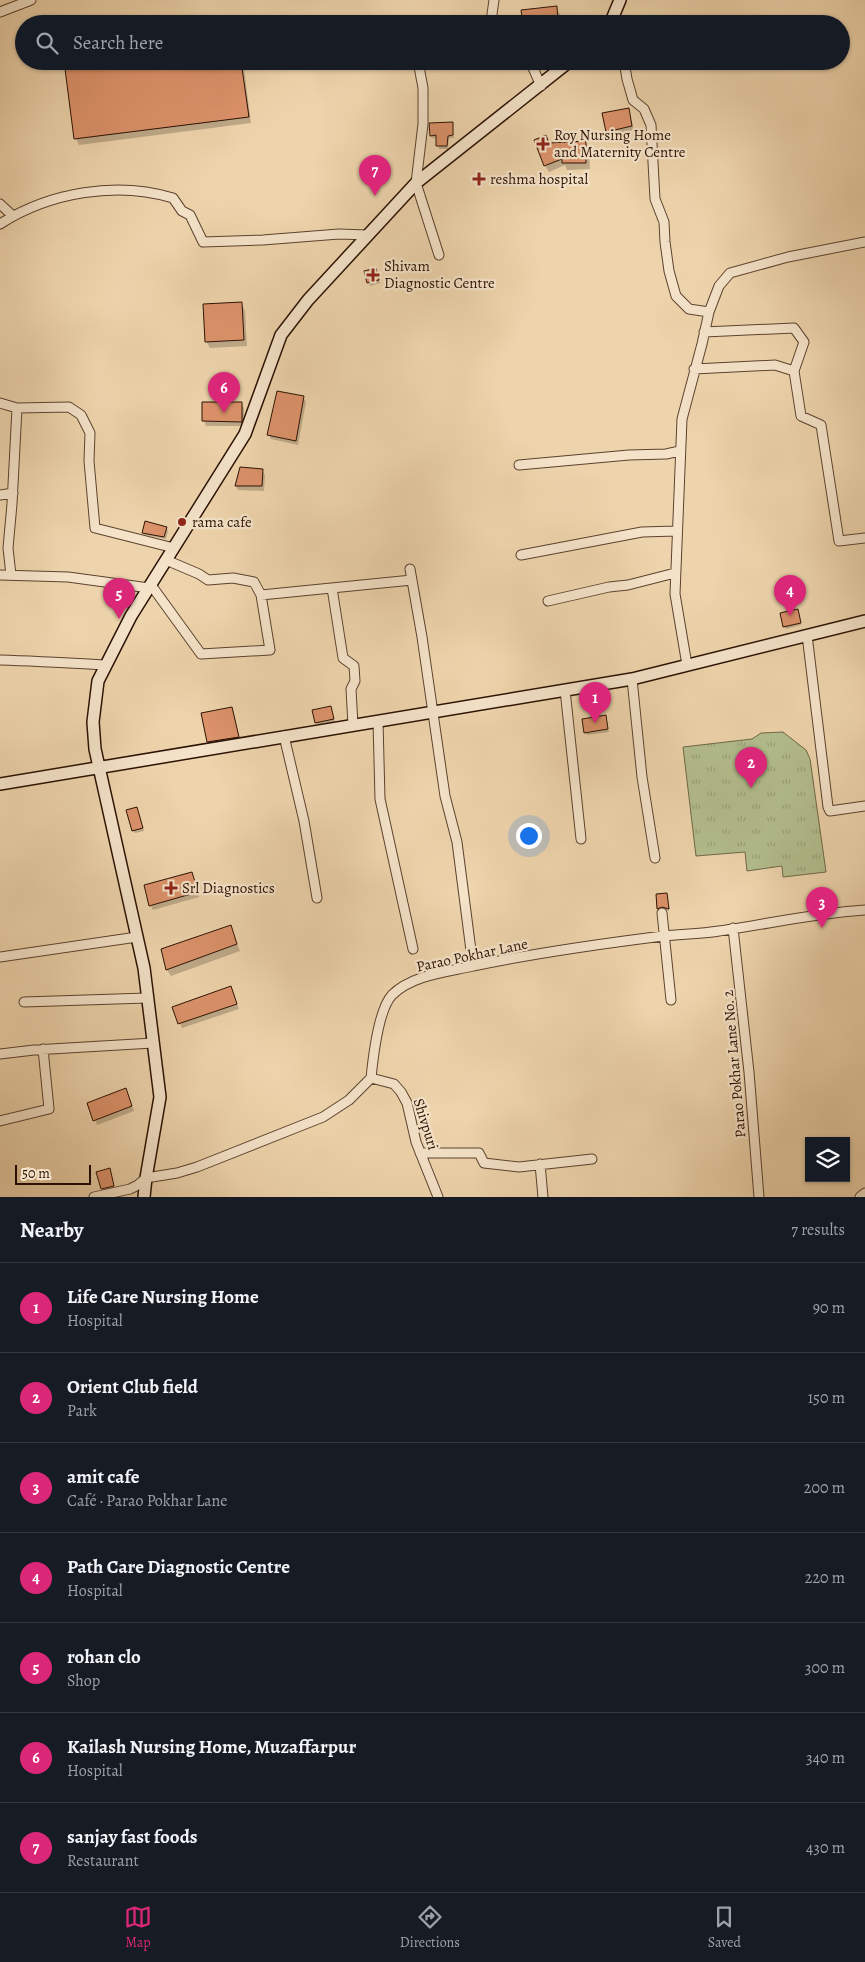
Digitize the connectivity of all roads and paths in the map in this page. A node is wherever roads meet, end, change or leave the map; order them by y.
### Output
1 (31, 0) edge
2 (494, 0) edge
3 (620, 0) edge
4 (0, 12) edge
5 (492, 15) edge
6 (616, 15) edge
7 (420, 70) edge
8 (534, 70) edge
9 (560, 70) edge
10 (625, 70) edge
11 (541, 86) junction
12 (416, 183) junction
13 (0, 204) edge
14 (13, 216) junction
15 (0, 224) edge
16 (368, 235) junction
17 (865, 242) edge
18 (440, 255) dead end
19 (709, 312) junction
20 (704, 332) junction
21 (694, 369) junction
22 (794, 371) junction
23 (0, 403) edge
24 (17, 408) junction
25 (680, 451) junction
26 (519, 465) dead end
27 (13, 493) junction
28 (0, 496) edge
29 (676, 531) junction
30 (865, 538) edge
31 (174, 548) junction
32 (521, 555) dead end
33 (166, 560) junction
34 (410, 568) dead end
35 (675, 573) junction
36 (0, 575) edge
37 (11, 576) junction
38 (412, 580) junction
39 (150, 586) junction
40 (332, 588) junction
41 (261, 595) junction
42 (548, 601) dead end
43 (865, 621) edge
44 (807, 635) junction
45 (0, 660) edge
46 (106, 665) junction
47 (686, 665) junction
48 (632, 679) junction
49 (565, 690) junction
50 (433, 711) junction
51 (378, 721) junction
52 (353, 725) junction
53 (284, 736) junction
54 (99, 767) junction
55 (0, 784) edge
56 (865, 806) edge
57 (581, 839) dead end
58 (655, 858) dead end
59 (317, 898) dead end
60 (865, 910) edge
61 (662, 913) dead end
62 (734, 928) junction
63 (666, 936) junction
64 (137, 937) junction
65 (412, 949) dead end
66 (0, 957) edge
67 (473, 966) junction
68 (147, 998) junction
69 (671, 1000) dead end
70 (24, 1002) dead end
71 (153, 1043) junction
72 (43, 1049) junction
73 (0, 1054) edge
74 (371, 1078) junction
75 (0, 1121) edge
76 (420, 1153) junction
77 (592, 1159) dead end
78 (540, 1164) junction
79 (146, 1178) junction
80 (865, 1193) edge
81 (94, 1197) edge
82 (144, 1197) edge
83 (438, 1197) edge
84 (543, 1197) edge
85 (759, 1197) edge
86 (860, 1197) edge

1 - 4 street
2 - 5 street
3 - 6 main road
7 - 12 street
8 - 11 street
9 - 11 main road
10 - 19 street
11 - 12 main road
12 - 16 main road
12 - 18 street
13 - 14 street
14 - 15 street
14 - 16 street
16 - 31 main road
17 - 19 street
19 - 20 street
20 - 21 street
20 - 22 street
21 - 22 street
21 - 25 street
22 - 30 street
23 - 24 street
24 - 27 street
24 - 31 street
25 - 26 street
25 - 29 street
27 - 28 street
27 - 37 street
29 - 32 street
29 - 35 street
31 - 33 main road
33 - 39 main road
33 - 41 street
34 - 38 street
35 - 42 street
35 - 47 street
36 - 37 street
37 - 39 street
38 - 40 street
38 - 50 street
39 - 41 street
39 - 46 main road
40 - 41 street
40 - 52 street
43 - 44 main road
44 - 47 main road
44 - 56 street
45 - 46 street
46 - 54 main road
47 - 48 main road
48 - 49 main road
48 - 58 street
49 - 50 main road
49 - 57 street
50 - 51 main road
50 - 67 street
51 - 52 main road
51 - 65 street
52 - 53 main road
53 - 54 main road
53 - 59 street
54 - 55 main road
54 - 64 main road
60 - 62 street, Parao Pokhar Lane
61 - 63 street
62 - 63 street, Parao Pokhar Lane
62 - 85 street, Parao Pokhar Lane No. 2
63 - 67 street, Parao Pokhar Lane
63 - 69 street
64 - 66 street
64 - 68 main road
67 - 74 street, Parao Pokhar Lane
68 - 70 street
68 - 71 main road
71 - 72 street
71 - 79 main road
72 - 73 street
72 - 75 street
74 - 76 street, Shivpuri
74 - 79 street
76 - 78 street
76 - 83 street, Shivpuri
77 - 78 street
78 - 84 street
79 - 81 street
79 - 82 main road
80 - 86 street

